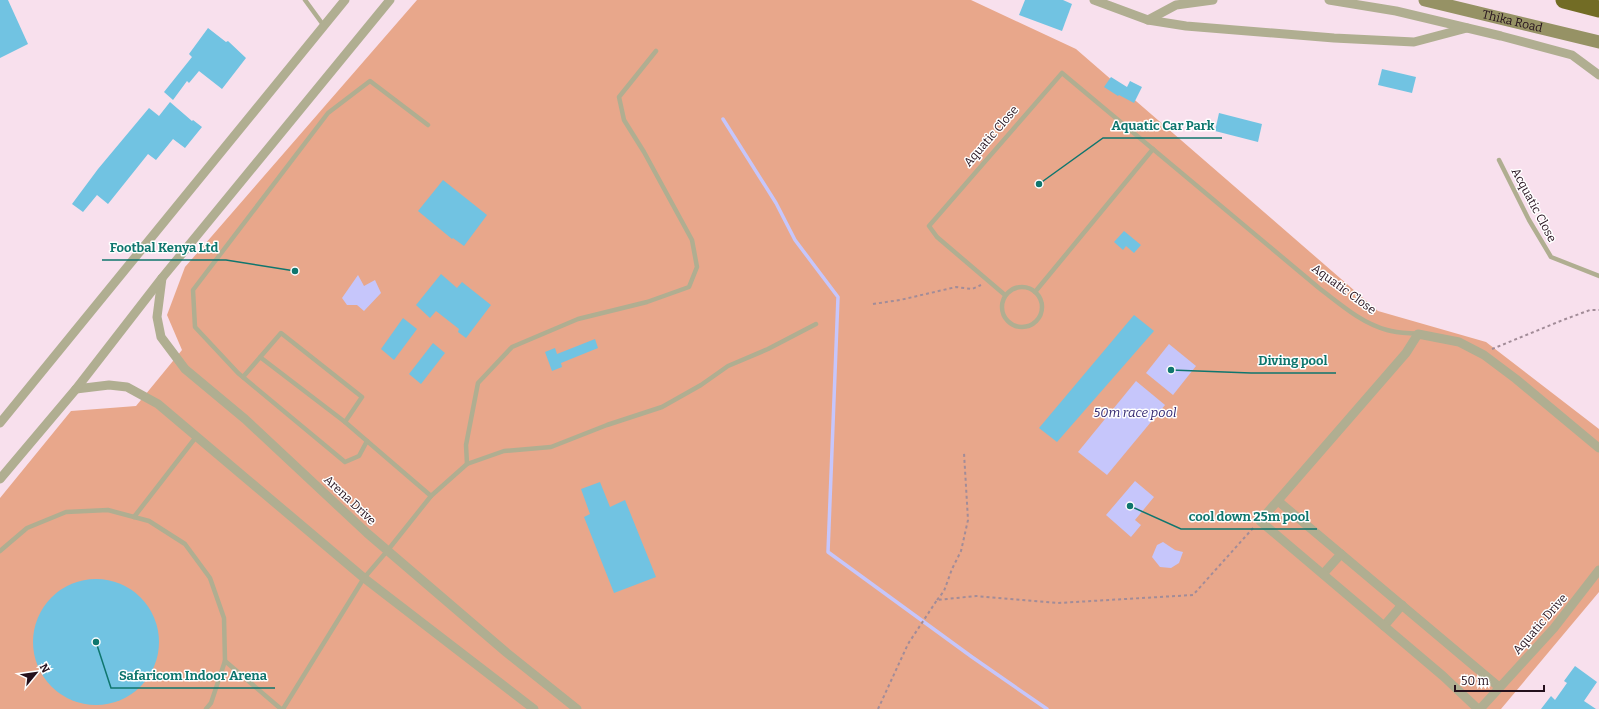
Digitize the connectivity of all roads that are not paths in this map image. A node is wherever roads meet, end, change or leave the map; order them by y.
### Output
1 (305, 0) edge
2 (1094, 0) edge
3 (1213, 0) edge
4 (1329, 0) edge
5 (1425, 0) edge
6 (1564, 0) edge
7 (340, 2) edge
8 (385, 2) edge
9 (1596, 8) edge
10 (1148, 20) junction
11 (324, 26) junction
12 (1467, 28) junction
13 (1599, 42) edge
14 (656, 51) dead end
15 (1599, 75) edge
16 (428, 126) dead end
17 (1153, 149) junction
18 (1499, 160) dead end
19 (1599, 276) edge
20 (162, 278) junction
21 (1035, 292) junction
22 (1006, 295) junction
23 (816, 324) dead end
24 (1418, 334) junction
25 (260, 357) junction
26 (243, 377) junction
27 (76, 389) junction
28 (345, 422) junction
29 (0, 423) edge
30 (196, 437) junction
31 (367, 441) junction
32 (1599, 448) edge
33 (467, 464) junction
34 (0, 479) edge
35 (431, 496) junction
36 (1278, 501) junction
37 (134, 517) junction
38 (0, 550) edge
39 (388, 550) junction
40 (1341, 554) junction
41 (1599, 570) edge
42 (1323, 574) junction
43 (364, 578) junction
44 (1402, 605) junction
45 (1384, 626) junction
46 (225, 661) junction
47 (1499, 687) junction
48 (206, 709) edge
49 (282, 709) edge
50 (534, 709) edge
51 (577, 709) edge
52 (1479, 709) edge

1 - 11 lane
2 - 10 street
3 - 10 street
4 - 12 street
5 - 13 main road, Thika Road
6 - 9 highway
7 - 11 street
8 - 20 street
10 - 12 street
11 - 29 street
12 - 15 street
14 - 33 lane
16 - 26 lane
17 - 21 lane
17 - 22 lane, Aquatic Close
17 - 24 lane, Aquatic Close
18 - 19 lane, Acquatic Close
20 - 27 street
20 - 39 street, Arena Drive
21 - 22 lane
21 - 22 lane
23 - 33 lane
24 - 32 street, Aquatic Close
24 - 36 street
25 - 26 lane
25 - 28 lane
25 - 28 lane
26 - 31 lane
27 - 30 street
27 - 34 street
28 - 31 lane
30 - 37 lane
30 - 43 street
31 - 35 lane
33 - 35 lane
35 - 39 lane
36 - 40 street
36 - 42 street
37 - 38 lane
37 - 46 lane
39 - 43 lane
39 - 51 street, Arena Drive
40 - 42 street
40 - 44 street
41 - 47 street, Aquatic Drive
42 - 45 street
43 - 49 lane
43 - 50 street
44 - 45 street
44 - 47 street
45 - 52 street
46 - 48 lane
46 - 49 lane
47 - 52 street, Aquatic Drive

